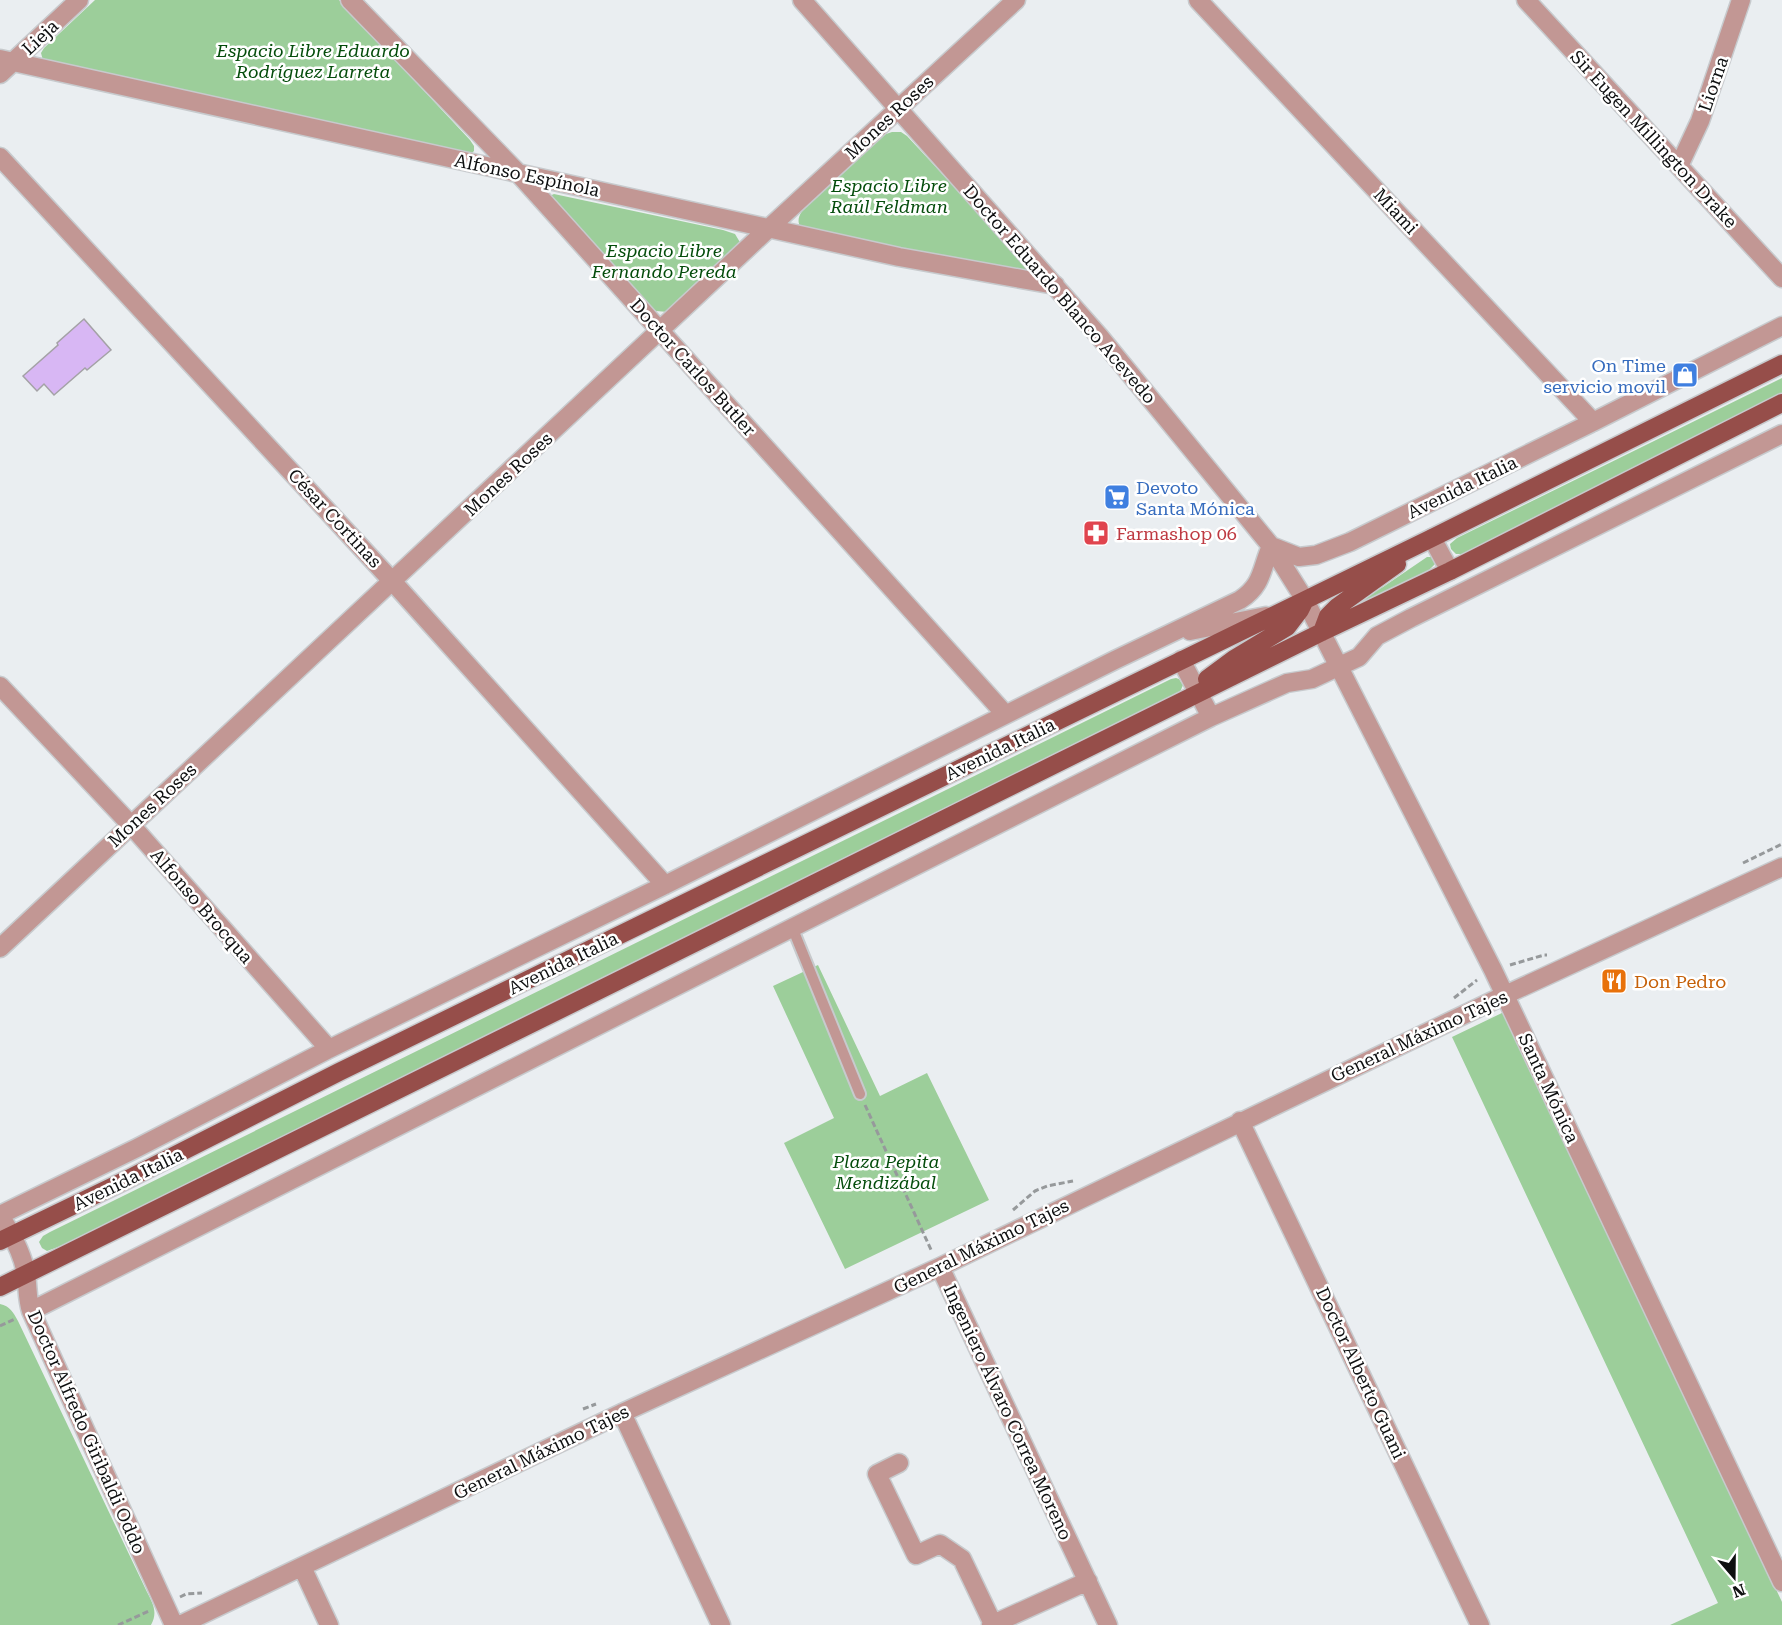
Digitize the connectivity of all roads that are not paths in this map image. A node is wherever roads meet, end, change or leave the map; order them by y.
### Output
1 (79, 0) edge
2 (350, 0) edge
3 (802, 0) edge
4 (1016, 0) edge
5 (1198, 0) edge
6 (1526, 0) edge
7 (1741, 0) edge
8 (7, 60) edge
9 (0, 74) edge
10 (898, 108) junction
11 (0, 157) edge
12 (1678, 166) junction
13 (518, 173) junction
14 (769, 228) junction
15 (1782, 278) edge
16 (1055, 285) junction
17 (1782, 326) edge
18 (660, 330) junction
19 (1782, 364) edge
20 (1782, 403) edge
21 (1593, 422) junction
22 (1782, 434) edge
23 (1432, 538) junction
24 (1270, 546) junction
25 (1450, 571) junction
26 (393, 582) junction
27 (1305, 600) junction
28 (1274, 614) junction
29 (1322, 632) junction
30 (1164, 636) junction
31 (1115, 660) junction
32 (1181, 660) junction
33 (1340, 666) junction
34 (0, 686) edge
35 (1128, 687) junction
36 (1198, 693) junction
37 (1005, 714) junction
38 (1211, 717) junction
39 (1105, 740) junction
40 (1118, 764) junction
41 (131, 825) junction
42 (1782, 867) edge
43 (665, 885) junction
44 (780, 901) junction
45 (792, 927) junction
46 (0, 948) edge
47 (1505, 995) junction
48 (329, 1049) junction
49 (860, 1094) road end
50 (1240, 1121) junction
51 (0, 1216) edge
52 (6, 1238) edge
53 (940, 1267) junction
54 (26, 1275) junction
55 (0, 1287) edge
56 (31, 1311) junction
57 (622, 1413) junction
58 (899, 1463) dead end
59 (302, 1567) junction
60 (1088, 1581) junction
61 (1782, 1582) edge
62 (992, 1624) edge
63 (174, 1625) edge
64 (180, 1625) edge
65 (329, 1625) edge
66 (721, 1625) edge
67 (1108, 1625) edge
68 (1480, 1625) edge

1 - 8 street, Lieja
2 - 13 street, Doctor Carlos Butler
3 - 10 street, Doctor Eduardo Blanco Acevedo
4 - 10 street, Mones Roses
5 - 21 street, Miami
6 - 12 street, Sir Eugen Millington Drake
7 - 12 street, Liorna
8 - 9 street, Lieja
8 - 13 street, Alfonso Espínola
10 - 14 street, Mones Roses
10 - 16 street, Doctor Eduardo Blanco Acevedo
11 - 26 street, César Cortinas
12 - 15 street, Sir Eugen Millington Drake
13 - 14 street, Alfonso Espínola
13 - 18 street, Doctor Carlos Butler
14 - 16 street, Alfonso Espínola
14 - 18 street, Mones Roses
16 - 24 street, Doctor Eduardo Blanco Acevedo
17 - 21 street, Avenida Italia
18 - 26 street, Mones Roses
18 - 37 street, Doctor Carlos Butler
19 - 23 main road, Avenida Italia
20 - 25 main road
21 - 24 street, Avenida Italia
22 - 33 street
23 - 25 street, Avenida Italia
23 - 27 main road, Avenida Italia
23 - 29 main road
24 - 27 street, Doctor Eduardo Blanco Acevedo
24 - 30 street, Avenida Italia
25 - 29 main road
26 - 41 street, Mones Roses
26 - 43 street, César Cortinas
27 - 28 main road, Avenida Italia
27 - 29 street, Santa Mónica
27 - 36 main road
28 - 30 street, Avenida Italia
28 - 32 main road, Avenida Italia
29 - 33 street, Santa Mónica
29 - 36 main road
30 - 31 street, Avenida Italia
31 - 35 street
31 - 37 street, Avenida Italia
32 - 35 main road, Avenida Italia
32 - 36 street
33 - 38 street
33 - 47 street, Santa Mónica
34 - 41 street, Alfonso Brocqua
35 - 52 main road, Avenida Italia
36 - 38 street
36 - 39 main road
37 - 43 street, Avenida Italia
38 - 40 street
39 - 40 street
39 - 44 main road
40 - 45 street
41 - 46 street, Mones Roses
41 - 48 street, Alfonso Brocqua
42 - 47 street, General Máximo Tajes
43 - 48 street, Avenida Italia
44 - 45 street
44 - 54 main road
45 - 49 lane
45 - 56 street
47 - 50 street, General Máximo Tajes
47 - 61 street, Santa Mónica
48 - 51 street, Avenida Italia
50 - 53 street, General Máximo Tajes
50 - 68 street, Doctor Alberto Guani
51 - 52 street, Doctor Alfredo Giribaldi Oddo
52 - 54 street, Doctor Alfredo Giribaldi Oddo
53 - 57 street, General Máximo Tajes
53 - 60 street, Ingeniero Álvaro Correa Moreno
54 - 55 main road
54 - 56 street, Doctor Alfredo Giribaldi Oddo
56 - 63 street, Doctor Alfredo Giribaldi Oddo
57 - 59 street, General Máximo Tajes
57 - 66 street
58 - 62 street
59 - 64 street, General Máximo Tajes
59 - 65 street
60 - 62 street
60 - 67 street, Ingeniero Álvaro Correa Moreno

